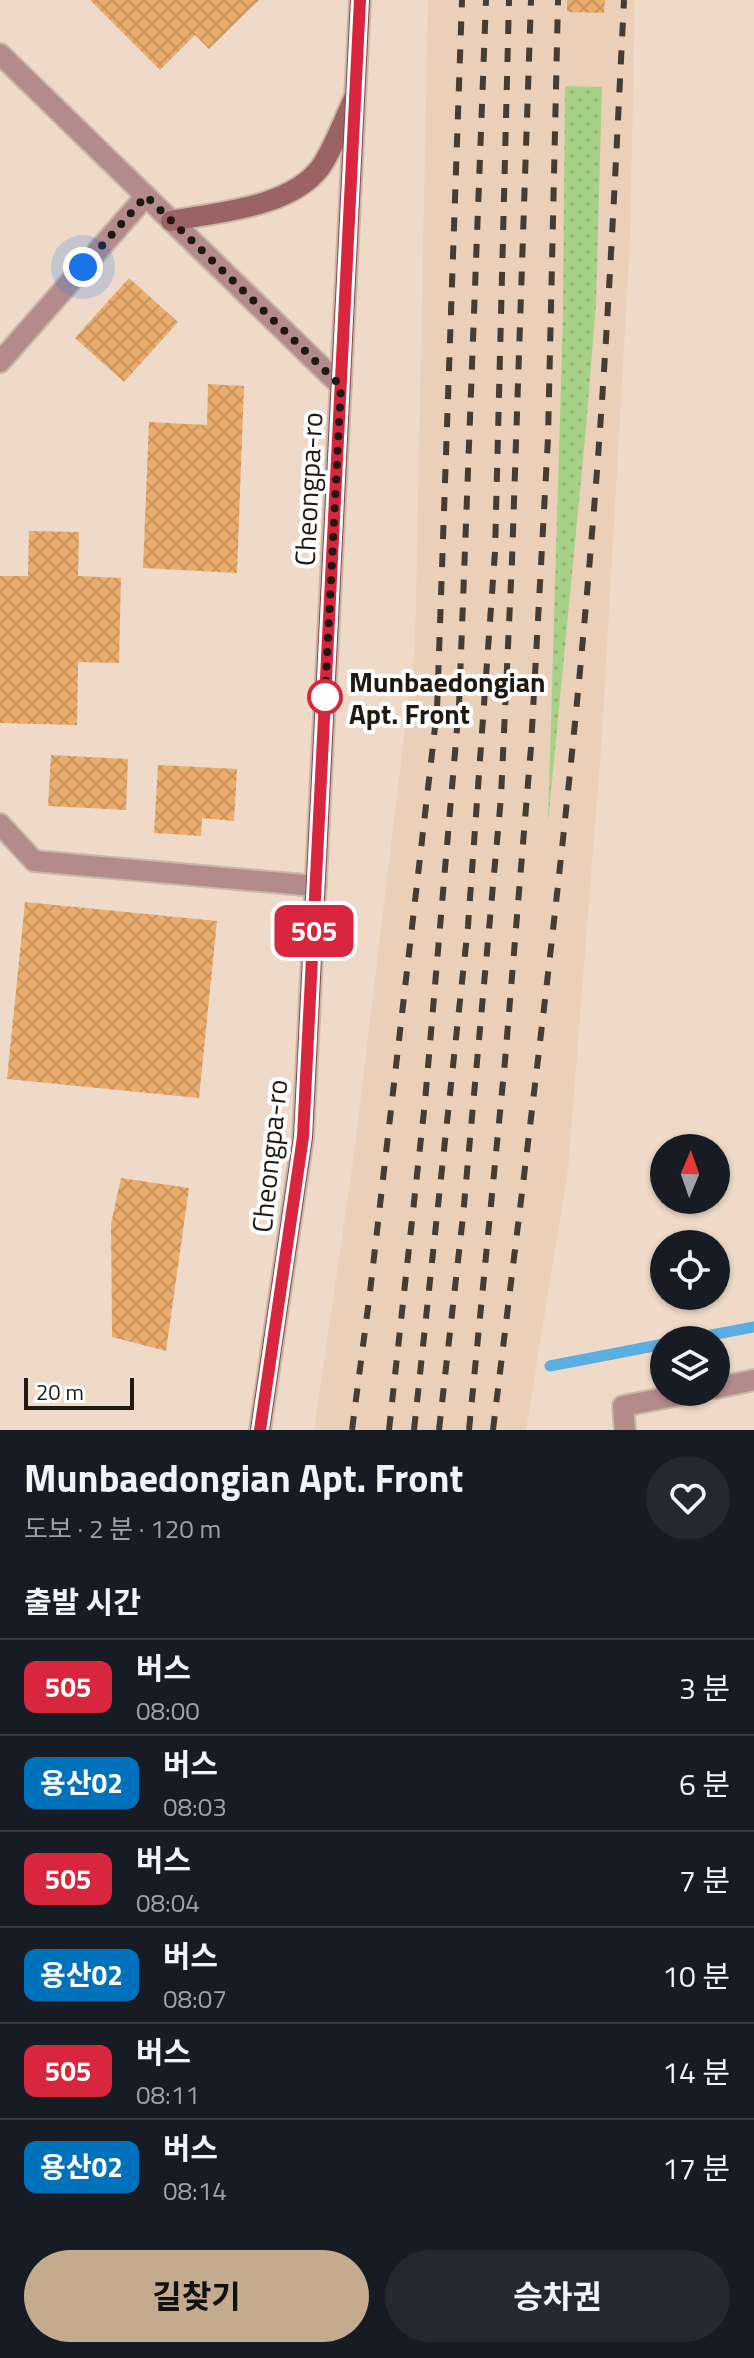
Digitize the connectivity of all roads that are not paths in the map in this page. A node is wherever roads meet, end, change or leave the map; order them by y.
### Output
1 (360, 0) edge
2 (0, 54) edge
3 (355, 96) junction
4 (146, 196) junction
5 (171, 221) junction
6 (0, 362) edge
7 (341, 386) junction
8 (0, 824) edge
9 (316, 886) junction
10 (754, 1380) edge
11 (730, 1385) edge
12 (650, 1401) edge
13 (260, 1430) edge
14 (625, 1430) edge

1 - 3 main road, Cheongpa-ro
2 - 4 street
3 - 5 main road
3 - 7 main road, Cheongpa-ro
4 - 5 street
4 - 6 street
5 - 7 street
7 - 9 main road, Cheongpa-ro
8 - 9 street
9 - 13 main road, Cheongpa-ro
10 - 11 street
12 - 14 street

